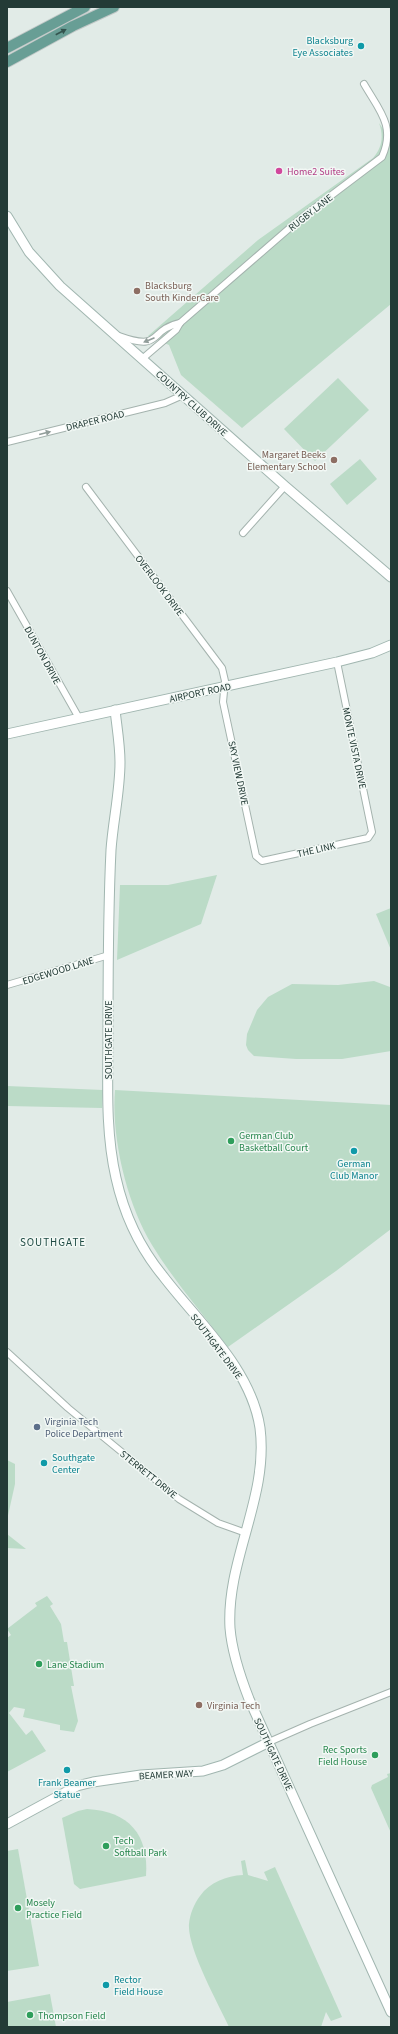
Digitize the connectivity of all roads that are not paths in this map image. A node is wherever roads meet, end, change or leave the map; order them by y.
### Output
1 (85, 7) edge
2 (114, 7) edge
3 (7, 48) edge
4 (7, 62) edge
5 (364, 84) dead end
6 (7, 216) edge
7 (180, 323) junction
8 (115, 334) junction
9 (142, 359) junction
10 (183, 395) junction
11 (7, 442) edge
12 (285, 486) junction
13 (86, 487) dead end
14 (243, 533) dead end
15 (391, 577) edge
16 (7, 591) edge
17 (391, 645) edge
18 (337, 662) junction
19 (225, 686) junction
20 (115, 710) junction
21 (80, 718) junction
22 (7, 734) edge
23 (371, 834) joint
24 (259, 859) joint
25 (108, 955) junction
26 (7, 985) edge
27 (7, 1352) edge
28 (246, 1533) junction
29 (391, 1692) edge
30 (269, 1742) junction
31 (7, 1824) edge
32 (391, 2012) edge

1 - 3 main road
4 -> 2 main road
5 - 7 street, RUGBY LANE
6 - 8 street, COUNTRY CLUB DRIVE
7 -> 8 street, RUGBY LANE
7 - 9 street, RUGBY LANE
8 - 9 street, COUNTRY CLUB DRIVE
9 - 10 street, COUNTRY CLUB DRIVE
11 -> 10 street, DRAPER ROAD
10 - 12 street, COUNTRY CLUB DRIVE
12 - 14 street
12 - 15 street, COUNTRY CLUB DRIVE
13 - 19 street, OVERLOOK DRIVE
16 - 21 street, DUNTON DRIVE
17 - 18 street, AIRPORT ROAD
18 - 19 street, AIRPORT ROAD
18 - 23 street, MONTE VISTA DRIVE
19 - 20 street, AIRPORT ROAD
19 - 24 street, SKY VIEW DRIVE
20 - 21 street, AIRPORT ROAD
20 - 25 street, SOUTHGATE DRIVE
21 - 22 street, AIRPORT ROAD
23 - 24 street, THE LINK
25 - 26 street, EDGEWOOD LANE
25 - 28 street, SOUTHGATE DRIVE
27 - 28 street, STERRETT DRIVE
28 - 30 street, SOUTHGATE DRIVE
29 - 30 street, BEAMER WAY
30 - 31 street, BEAMER WAY
30 - 32 street, SOUTHGATE DRIVE

